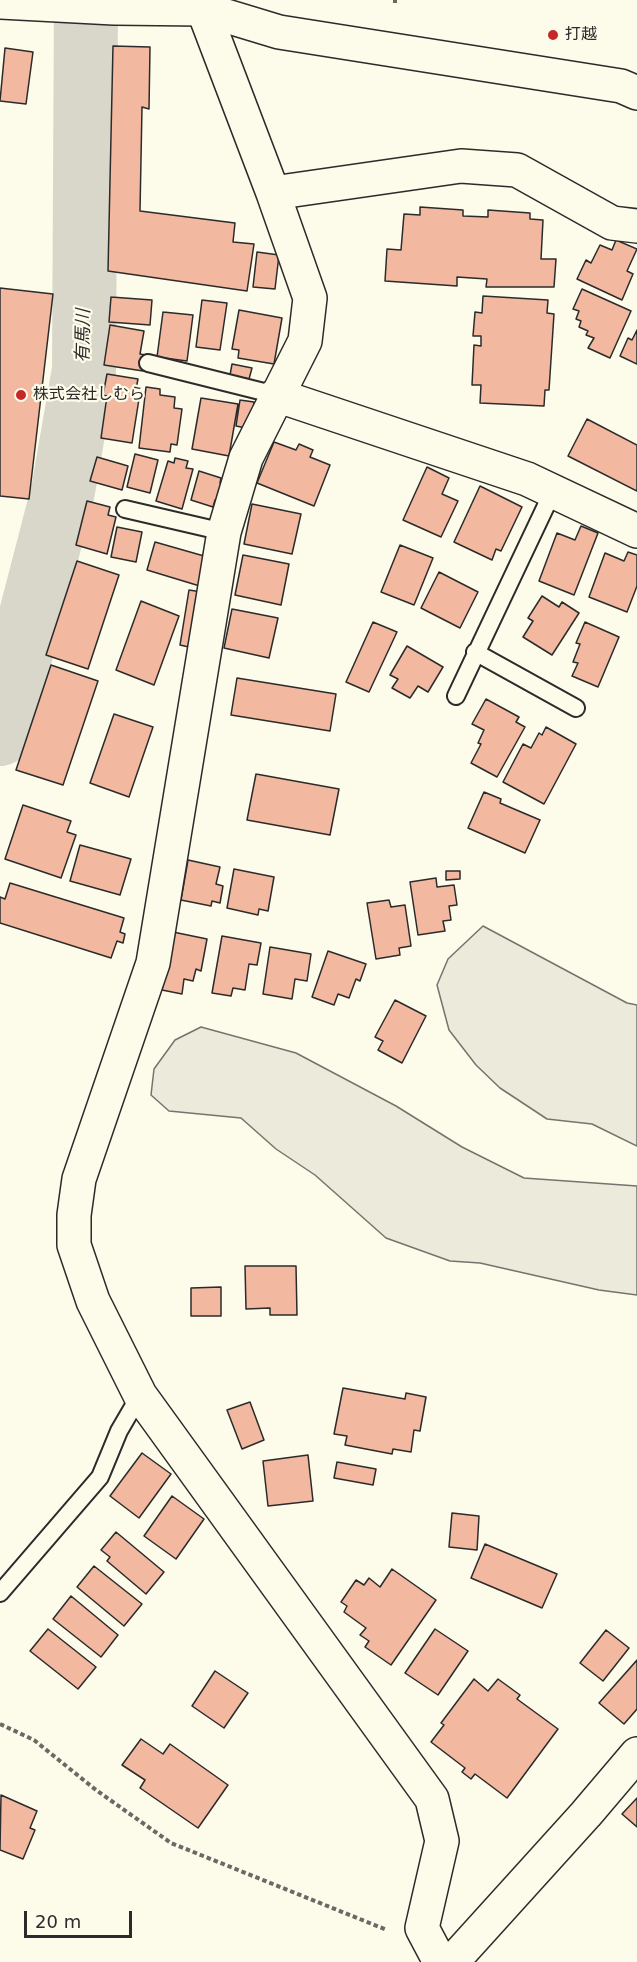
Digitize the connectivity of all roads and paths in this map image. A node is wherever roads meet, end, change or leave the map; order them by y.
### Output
1 (0, 2) edge
2 (204, 4) edge
3 (632, 87) edge
4 (273, 193) junction
5 (637, 226) edge
6 (148, 363) dead end
7 (276, 394) junction
8 (553, 491) junction
9 (125, 509) dead end
10 (637, 531) edge
11 (224, 532) junction
12 (475, 652) junction
13 (456, 696) dead end
14 (576, 708) dead end
15 (140, 1395) junction
16 (0, 1593) edge
17 (0, 1724) edge
18 (637, 1754) edge
19 (441, 1957) edge

1 - 2 street
2 - 3 street
2 - 4 street
4 - 5 street
4 - 7 street
6 - 7 lane
7 - 8 street
7 - 11 street
8 - 10 street
8 - 12 lane
9 - 11 lane
11 - 15 street
12 - 13 lane
12 - 14 lane
15 - 16 lane
15 - 19 street
17 - 19 path
18 - 19 street

